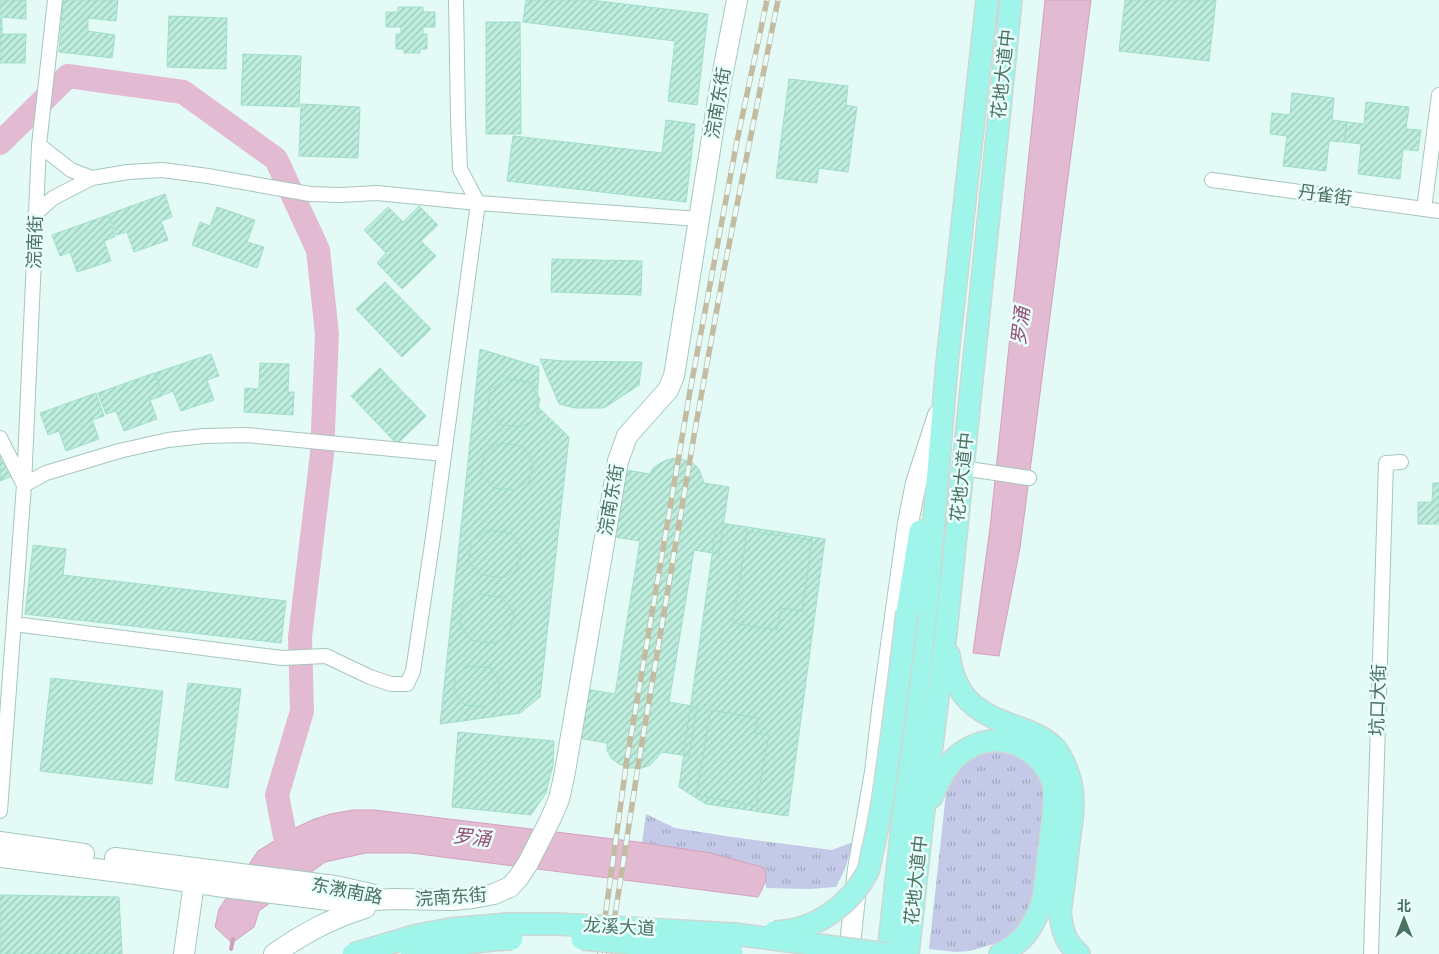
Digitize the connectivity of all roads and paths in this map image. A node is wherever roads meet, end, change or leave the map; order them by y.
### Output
1 (55, 0) edge
2 (456, 0) edge
3 (737, 0) edge
4 (987, 0) edge
5 (1011, 0) edge
6 (1439, 95) edge
7 (39, 145) junction
8 (92, 178) junction
9 (1212, 180) dead end
10 (478, 203) junction
11 (1424, 209) junction
12 (1439, 211) edge
13 (35, 214) junction
14 (699, 220) junction
15 (947, 363) junction
16 (940, 410) junction
17 (0, 438) edge
18 (444, 454) junction
19 (1402, 462) dead end
20 (962, 468) junction
21 (1030, 478) dead end
22 (24, 485) junction
23 (14, 624) junction
24 (946, 632) junction
25 (0, 811) edge
26 (922, 825) junction
27 (0, 842) edge
28 (0, 857) edge
29 (213, 880) junction
30 (392, 899) junction
31 (738, 949) edge
32 (184, 954) edge
33 (198, 954) edge
34 (274, 954) edge
35 (353, 954) edge
36 (411, 954) edge
37 (849, 954) edge
38 (887, 954) edge
39 (908, 954) edge
40 (1000, 954) edge
41 (1079, 954) edge
42 (1371, 954) edge

1 - 7 street, 浣南街
2 - 10 street
3 - 14 street, 浣南东街
4 - 15 main road, 花地大道中
5 - 20 main road, 花地大道中
6 - 11 street
7 - 8 street
7 - 13 street, 浣南街
8 - 10 street
8 - 13 street
9 - 11 street, 丹雀街
10 - 14 street
10 - 18 street
11 - 12 street, 丹雀街
13 - 22 street, 浣南街
14 - 30 street, 浣南东街
15 - 16 main road
15 - 38 main road, 花地大道中
16 - 31 main road, bridge
16 - 37 street
17 - 22 street
18 - 22 street
18 - 23 street
19 - 42 street, 坑口大街
20 - 21 street
20 - 24 main road, 花地大道中
22 - 23 street, 浣南街
23 - 25 street, 浣南街
24 - 26 main road, 花地大道中
24 - 41 main road
26 - 39 main road, 花地大道中
26 - 40 main road
27 - 29 street, 东漖南路
28 - 29 street, 东漖南路
29 - 30 street, 东漖南路
29 - 32 street
29 - 33 street
30 - 34 street
31 - 35 main road, 龙溪大道, bridge
31 - 36 main road, 龙溪大道, bridge
31 - 38 main road, 龙溪大道, bridge

